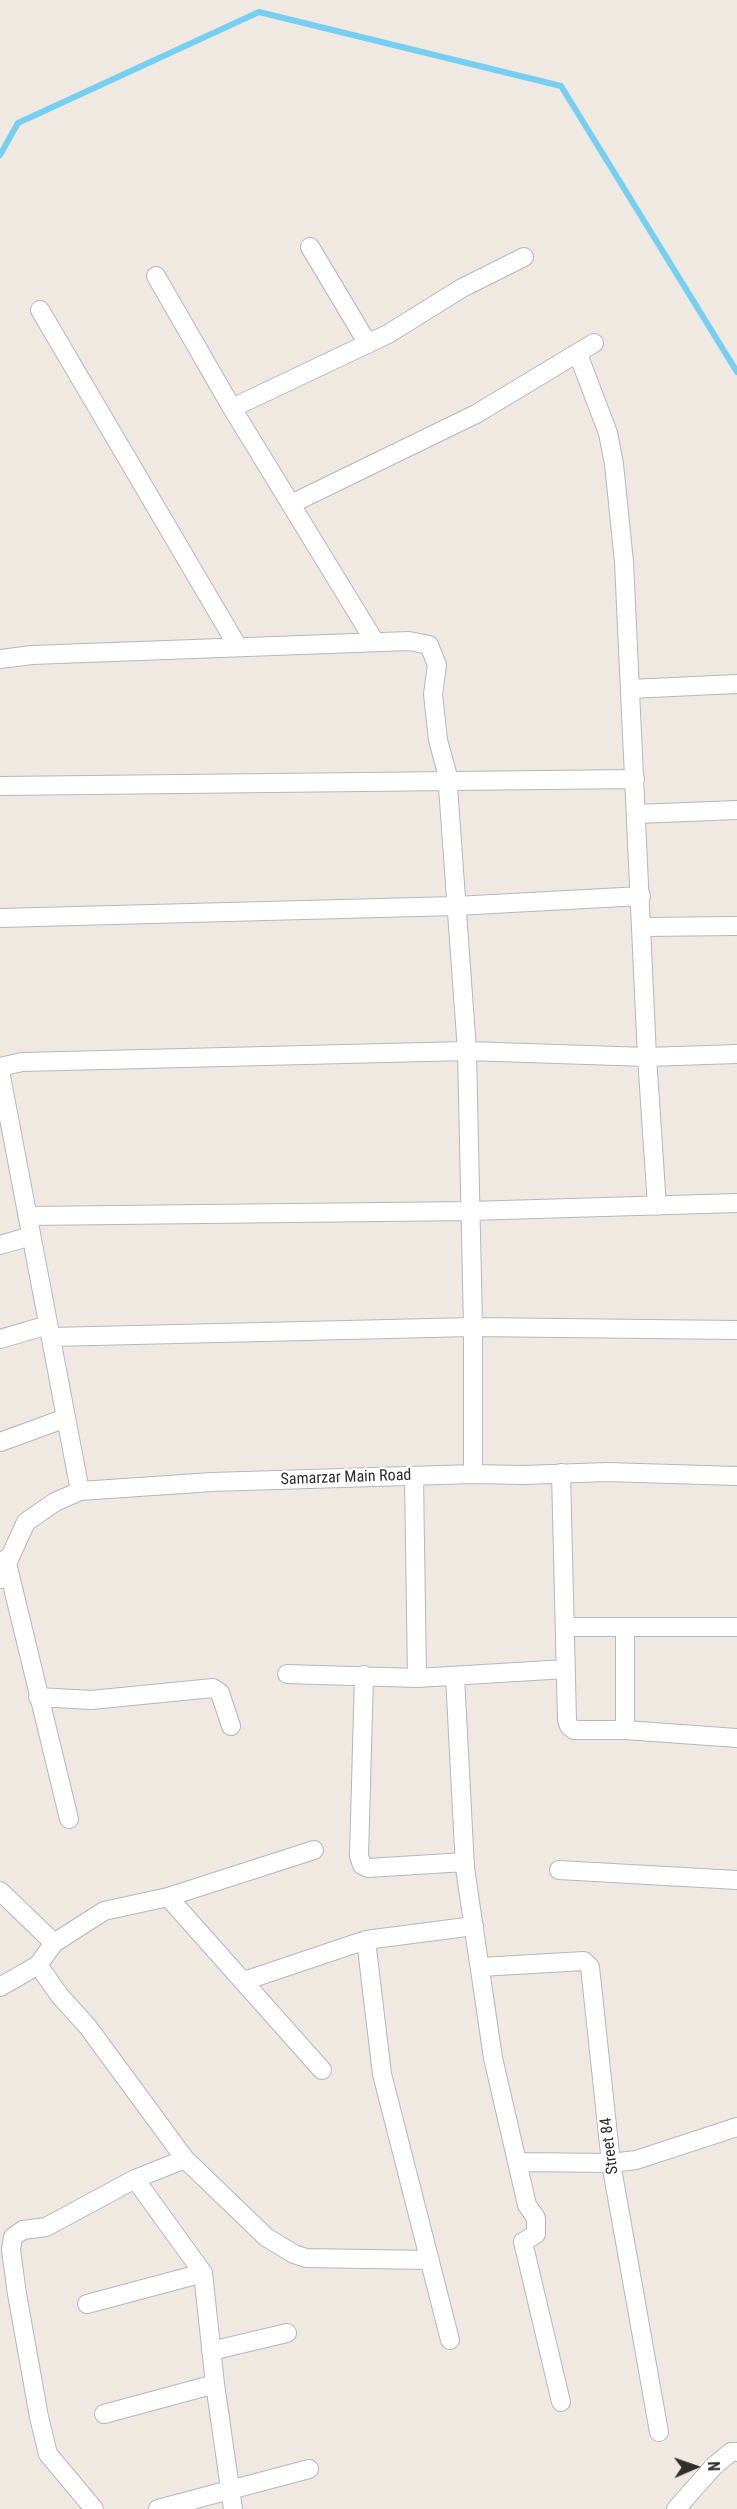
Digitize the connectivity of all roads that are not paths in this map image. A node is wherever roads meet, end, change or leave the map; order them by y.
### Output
1 (310, 247) dead end
2 (524, 257) dead end
3 (156, 276) dead end
4 (39, 310) dead end
5 (594, 343) dead end
6 (368, 344) junction
7 (578, 354) junction
8 (232, 408) junction
9 (291, 504) junction
10 (375, 642) junction
11 (238, 647) junction
12 (0, 659) edge
13 (737, 684) edge
14 (630, 689) junction
15 (635, 779) junction
16 (447, 782) junction
17 (0, 786) edge
18 (737, 810) edge
19 (637, 814) junction
20 (641, 896) junction
21 (456, 906) junction
22 (0, 918) edge
23 (737, 926) edge
24 (643, 927) junction
25 (467, 1051) junction
26 (737, 1054) edge
27 (647, 1057) junction
28 (0, 1067) edge
29 (0, 1071) edge
30 (7, 1150) edge
31 (737, 1203) edge
32 (657, 1206) junction
33 (470, 1211) junction
34 (28, 1216) junction
35 (32, 1236) junction
36 (0, 1245) edge
37 (473, 1327) junction
38 (737, 1330) edge
39 (50, 1331) junction
40 (0, 1340) edge
41 (66, 1418) junction
42 (0, 1442) edge
43 (561, 1473) junction
44 (473, 1474) junction
45 (737, 1476) edge
46 (414, 1477) junction
47 (80, 1491) junction
48 (4, 1557) edge
49 (0, 1579) edge
50 (566, 1627) junction
51 (625, 1627) junction
52 (737, 1627) edge
53 (566, 1670) junction
54 (287, 1674) dead end
55 (364, 1675) junction
56 (455, 1676) junction
57 (417, 1678) junction
58 (38, 1697) junction
59 (231, 1726) dead end
60 (625, 1730) junction
61 (737, 1738) edge
62 (69, 1820) dead end
63 (314, 1850) dead end
64 (465, 1862) junction
65 (559, 1870) dead end
66 (737, 1880) edge
67 (0, 1891) edge
68 (168, 1897) junction
69 (474, 1926) junction
70 (366, 1940) junction
71 (54, 1943) junction
72 (38, 1965) junction
73 (481, 1967) junction
74 (244, 1981) junction
75 (0, 1988) edge
76 (322, 2070) dead end
77 (737, 2127) edge
78 (185, 2159) junction
79 (519, 2162) junction
80 (611, 2163) junction
81 (135, 2179) junction
82 (430, 2260) junction
83 (203, 2273) junction
84 (87, 2304) dead end
85 (286, 2333) dead end
86 (450, 2340) dead end
87 (211, 2350) junction
88 (215, 2384) junction
89 (561, 2402) dead end
90 (104, 2414) dead end
91 (659, 2432) dead end
92 (737, 2452) edge
93 (309, 2469) dead end
94 (232, 2500) edge
95 (93, 2509) edge
96 (158, 2509) edge
97 (675, 2509) edge

1 - 6 street
2 - 6 street
3 - 8 street
4 - 11 street
5 - 7 street
6 - 8 street
7 - 9 street
7 - 14 street
8 - 9 street
9 - 10 street
10 - 11 street
10 - 16 street
11 - 12 street
13 - 14 street
14 - 15 street
15 - 16 street
15 - 19 street
16 - 17 street
16 - 21 street
18 - 19 street
19 - 20 street
20 - 21 street
20 - 24 street
21 - 22 street
21 - 25 street
23 - 24 street
24 - 27 street
25 - 27 street
25 - 28 street
25 - 33 street
26 - 27 street
27 - 32 street
29 - 30 street
30 - 34 street
31 - 32 street
32 - 33 street
33 - 34 street
33 - 37 street
34 - 35 street
35 - 36 street
35 - 39 street
37 - 38 street
37 - 39 street
37 - 44 street
39 - 40 street
39 - 41 street
41 - 42 street
41 - 47 street
43 - 44 street, Samarzar Main Road
43 - 45 street, Samarzar Main Road
43 - 50 street
44 - 46 street, Samarzar Main Road
46 - 47 street, Samarzar Main Road
46 - 57 street
47 - 48 street, Samarzar Main Road
48 - 49 street, Samarzar Main Road
48 - 58 street
50 - 51 street
50 - 53 street
51 - 52 street
51 - 60 street
53 - 56 street
53 - 60 street
54 - 55 street
55 - 57 street
55 - 64 street
56 - 57 street
56 - 64 street
58 - 59 street
58 - 62 street
60 - 61 street
63 - 68 street
64 - 69 street
65 - 66 street
67 - 71 street
68 - 71 street
68 - 74 street
69 - 70 street
69 - 73 street
70 - 74 street
70 - 82 street
71 - 72 street
72 - 75 street
72 - 78 street
73 - 79 street
73 - 80 street, Street 84
74 - 76 street
77 - 80 street
78 - 81 street
78 - 82 street
79 - 80 street
79 - 89 street
80 - 91 street, Street 84
81 - 83 street
81 - 95 street
82 - 86 street
83 - 84 street
83 - 87 street
85 - 87 street
87 - 88 street
88 - 90 street
88 - 94 street
92 - 97 street
93 - 94 street
94 - 96 street

